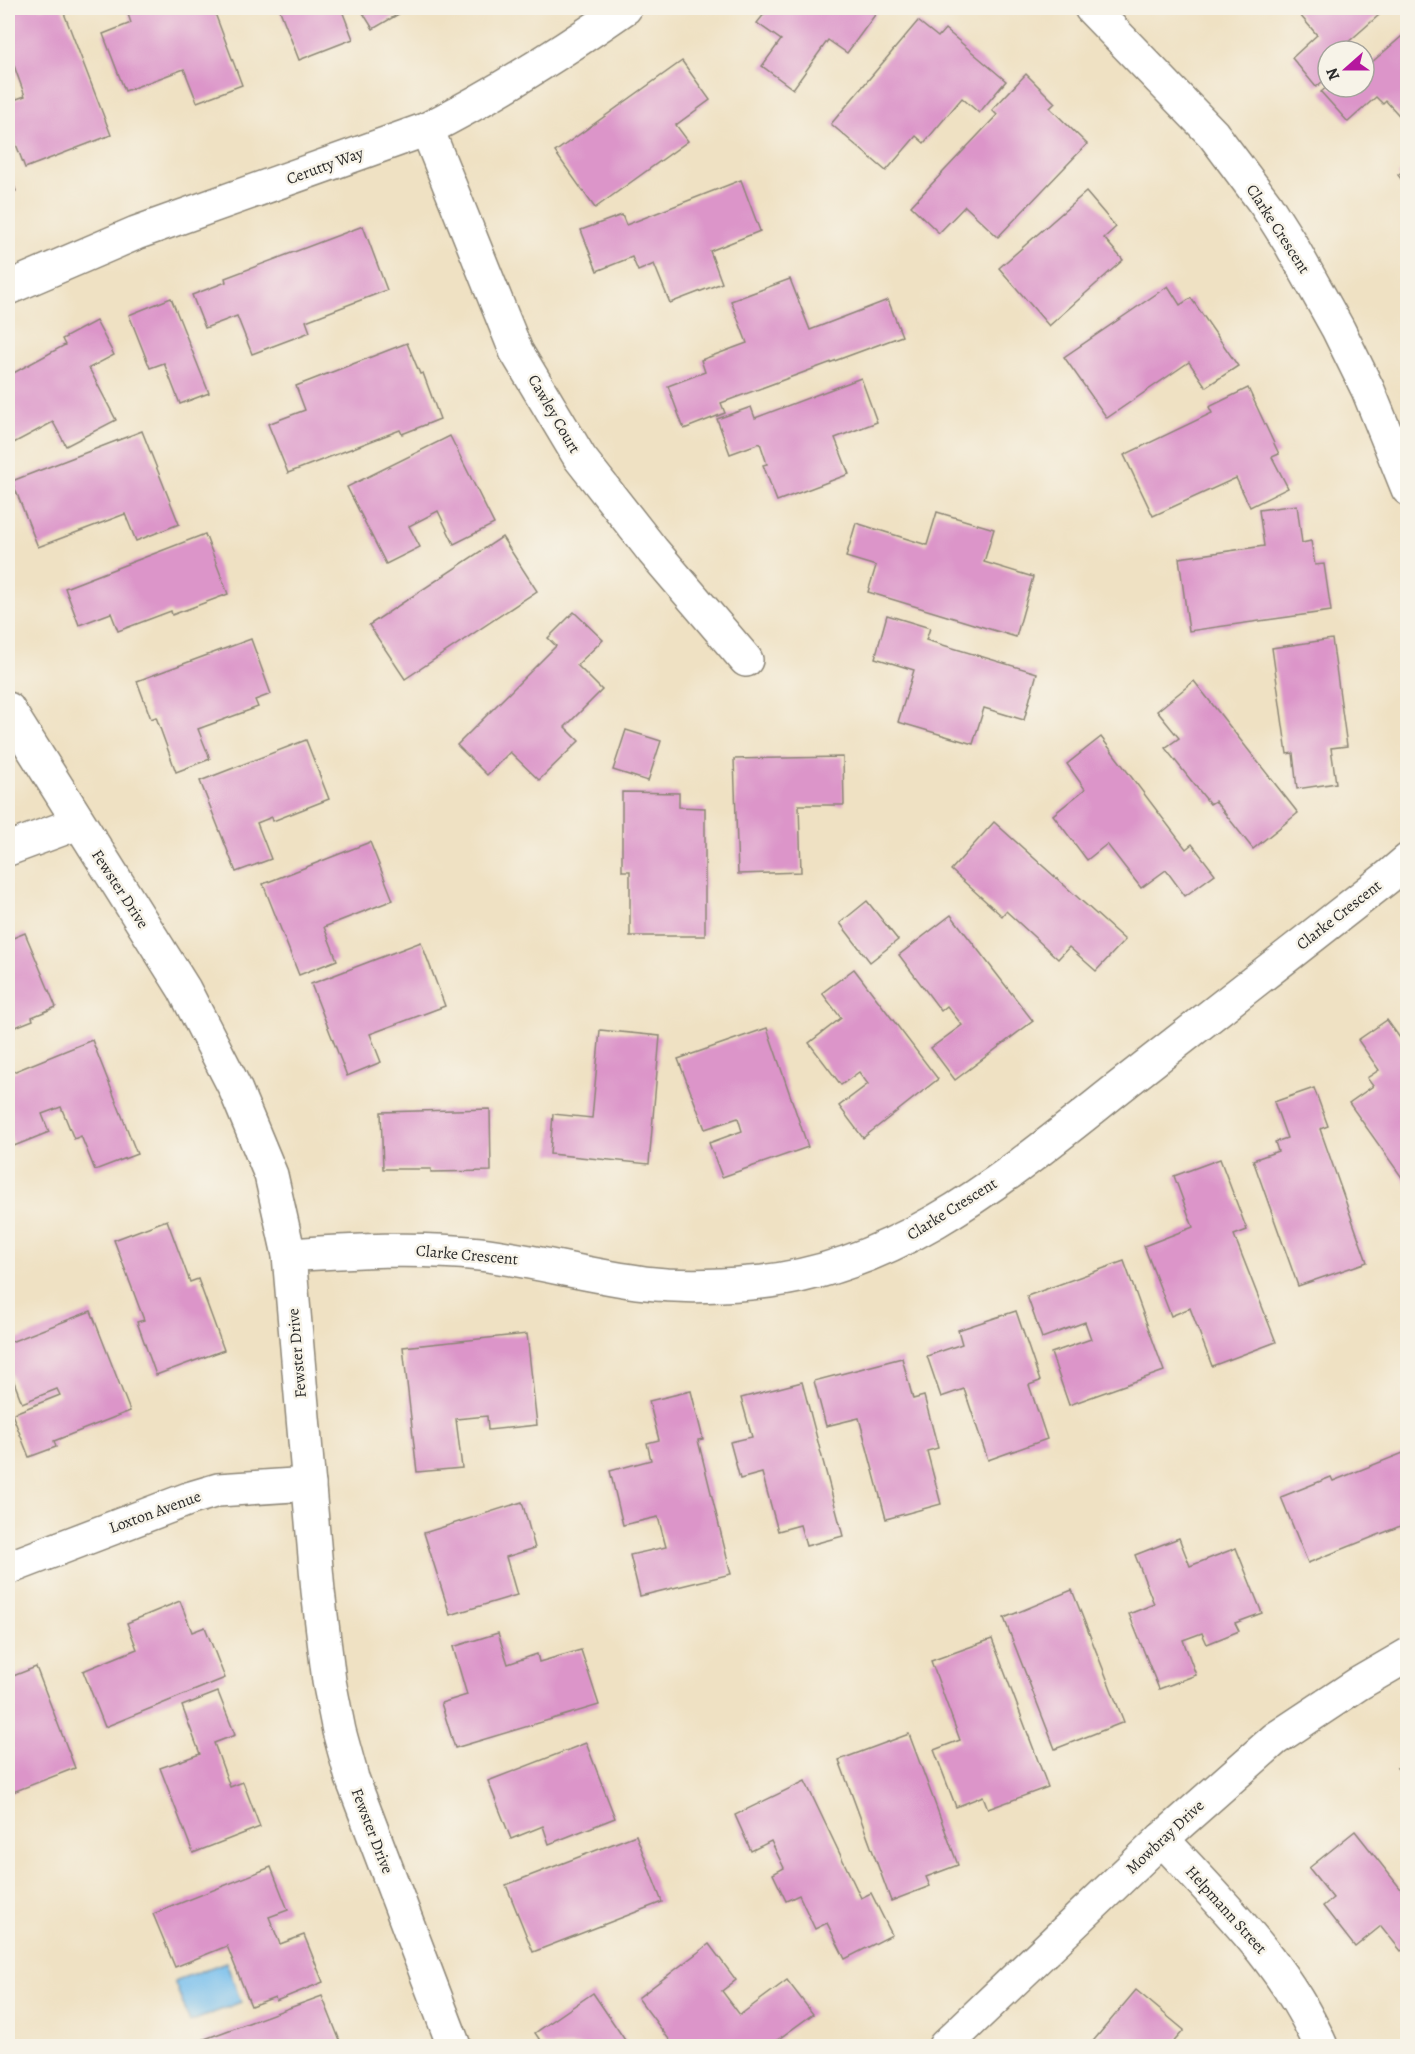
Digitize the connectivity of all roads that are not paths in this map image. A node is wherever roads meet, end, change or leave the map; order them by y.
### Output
1 (625, 8) edge
2 (1091, 8) edge
3 (427, 129) junction
4 (8, 288) edge
5 (1407, 489) edge
6 (747, 660) dead end
7 (8, 709) edge
8 (78, 823) junction
9 (8, 849) edge
10 (1407, 860) edge
11 (289, 1255) junction
12 (309, 1484) junction
13 (8, 1568) edge
14 (1407, 1655) edge
15 (1162, 1839) junction
16 (454, 2046) edge
17 (945, 2046) edge
18 (1321, 2046) edge

1 - 3 street, Cerutty Way
2 - 5 street, Clarke Crescent
3 - 4 street, Cerutty Way
3 - 6 street, Cawley Court
7 - 8 street, Fewster Drive
8 - 9 street
8 - 11 street, Fewster Drive
10 - 11 street, Clarke Crescent
11 - 12 street, Fewster Drive
12 - 13 street, Loxton Avenue
12 - 16 street, Fewster Drive
14 - 15 street, Mowbray Drive
15 - 17 street, Mowbray Drive
15 - 18 street, Helpmann Street

